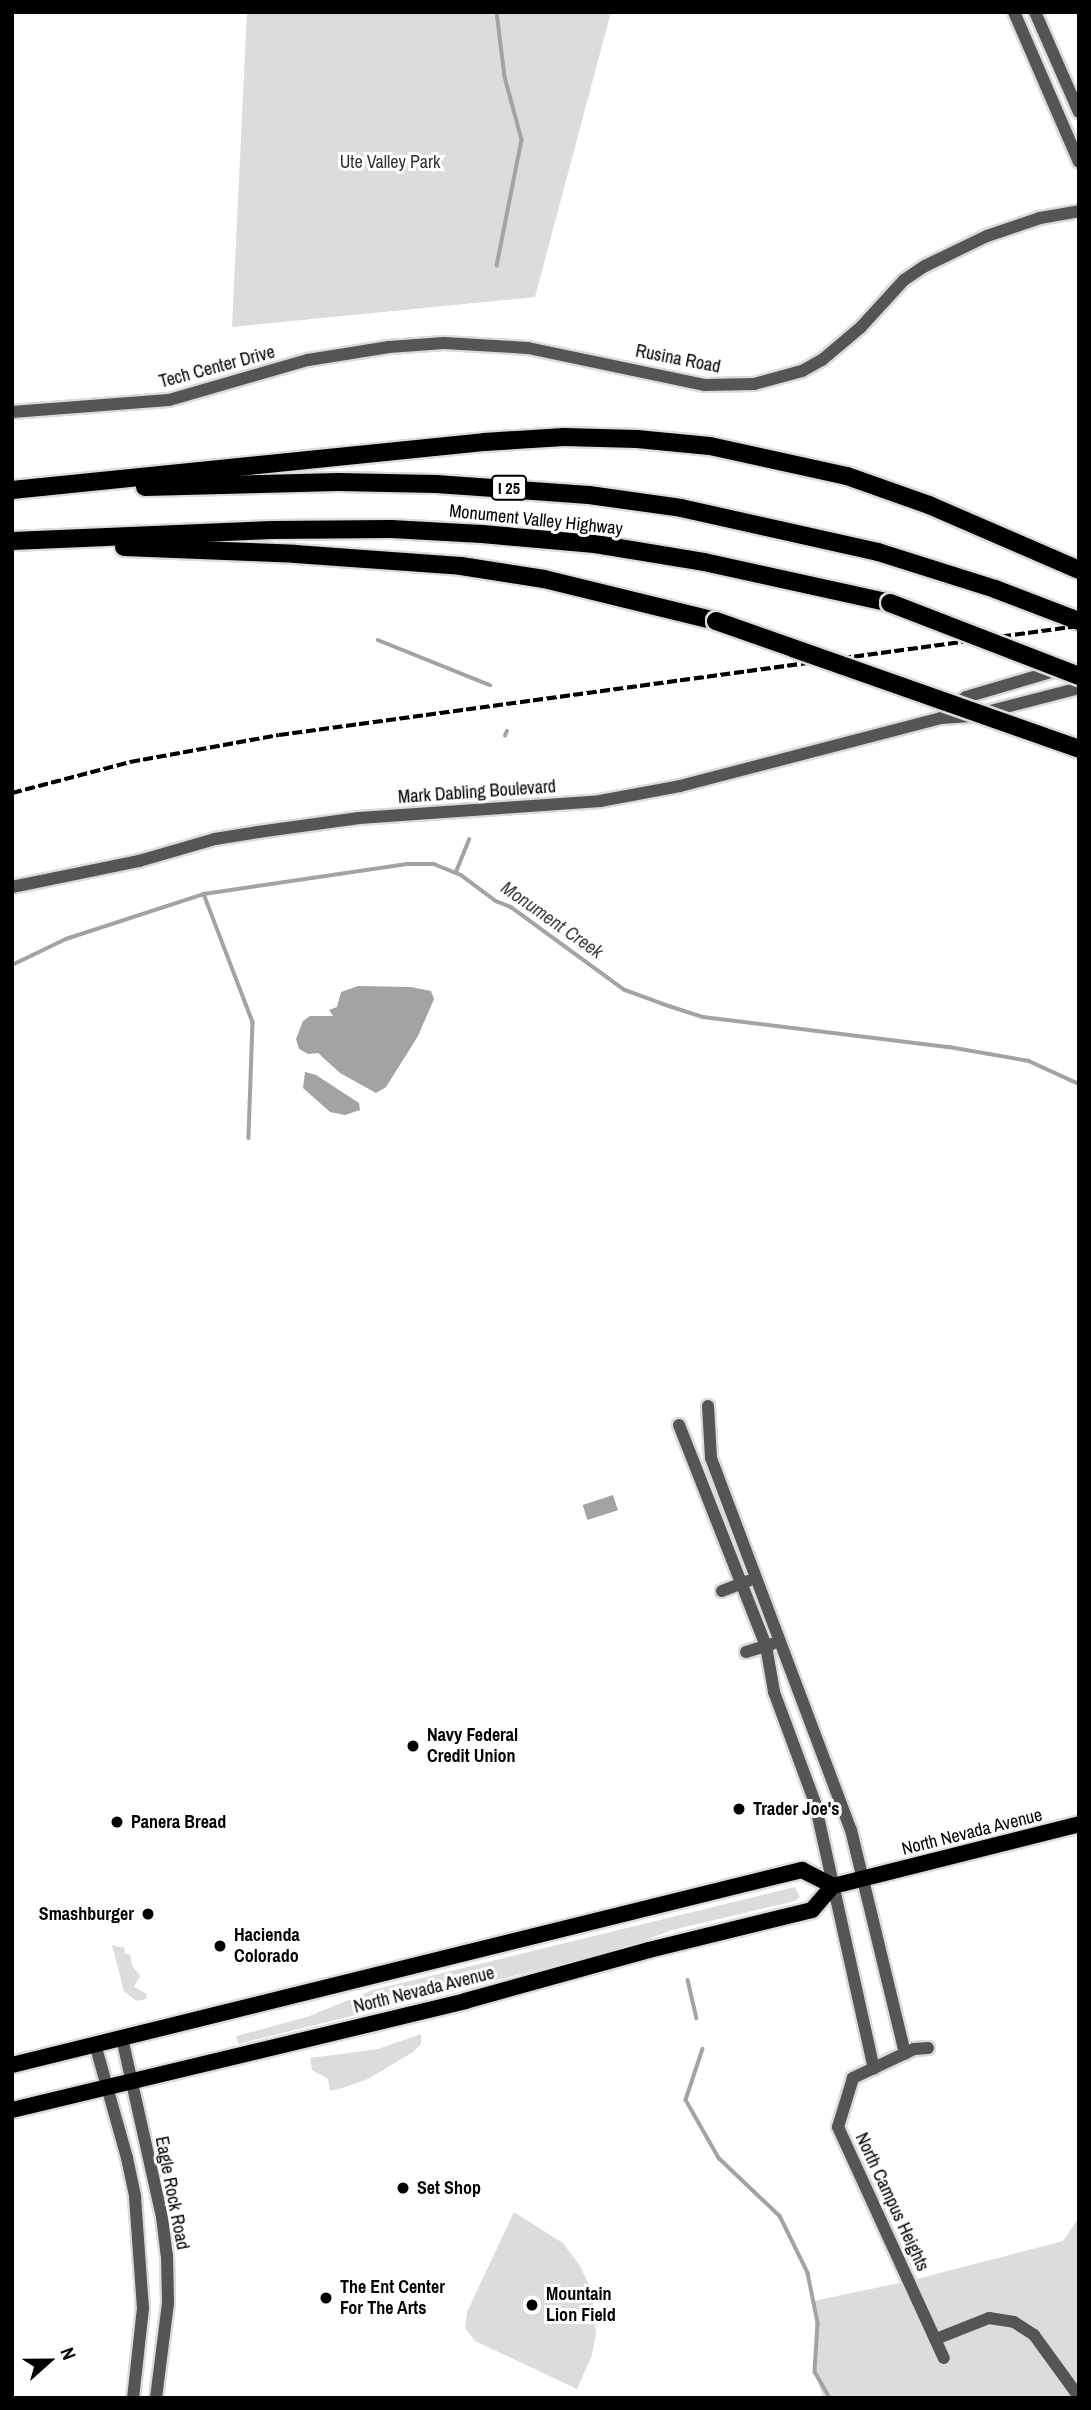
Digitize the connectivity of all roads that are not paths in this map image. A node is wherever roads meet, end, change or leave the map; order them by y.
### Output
1 (1014, 12) edge
2 (1035, 12) edge
3 (1079, 112) edge
4 (1079, 162) edge
5 (1079, 211) edge
6 (346, 353) joint
7 (12, 412) edge
8 (12, 492) edge
9 (12, 543) edge
10 (1079, 570) edge
11 (1079, 621) edge
12 (1079, 667) edge
13 (1079, 676) edge
14 (1079, 688) edge
15 (940, 718) junction
16 (1079, 749) edge
17 (12, 887) edge
18 (708, 1406) dead end
19 (679, 1425) dead end
20 (757, 1578) junction
21 (742, 1583) junction
22 (722, 1591) dead end
23 (781, 1641) junction
24 (766, 1646) junction
25 (746, 1652) dead end
26 (1079, 1824) edge
27 (863, 1879) junction
28 (833, 1886) junction
29 (122, 2038) junction
30 (95, 2044) junction
31 (928, 2048) dead end
32 (905, 2054) junction
33 (12, 2065) edge
34 (874, 2068) junction
35 (130, 2081) junction
36 (106, 2088) junction
37 (12, 2110) edge
38 (936, 2339) junction
39 (944, 2358) dead end
40 (1079, 2397) edge
41 (133, 2398) edge
42 (156, 2398) edge

1 - 4 street
2 - 3 street
5 - 6 street, Rusina Road
6 - 7 street, Tech Center Drive
8 - 10 highway
8 - 11 highway, Monument Valley Highway / I 25
9 - 13 highway, Monument Valley Highway, bridge
9 - 16 highway, bridge
12 - 15 street, Mark Dabling Boulevard
14 - 15 street, Mark Dabling Boulevard
15 - 17 street, Mark Dabling Boulevard
18 - 20 street
19 - 21 street
20 - 21 street
20 - 23 street
21 - 22 street
21 - 24 street
23 - 24 street
23 - 27 street
24 - 25 street
24 - 28 street
26 - 27 main road, North Nevada Avenue
27 - 28 main road, North Nevada Avenue
27 - 32 street
28 - 29 main road, North Nevada Avenue
28 - 34 street
28 - 35 main road, North Nevada Avenue
29 - 30 main road, North Nevada Avenue
29 - 35 street, Eagle Rock Road
30 - 33 main road, North Nevada Avenue
30 - 36 street
31 - 32 street, North Campus Heights
32 - 34 street, North Campus Heights
34 - 38 street, North Campus Heights
35 - 36 main road, North Nevada Avenue
35 - 42 street, Eagle Rock Road
36 - 37 main road, North Nevada Avenue
36 - 41 street
38 - 39 street, North Campus Heights
38 - 40 street

